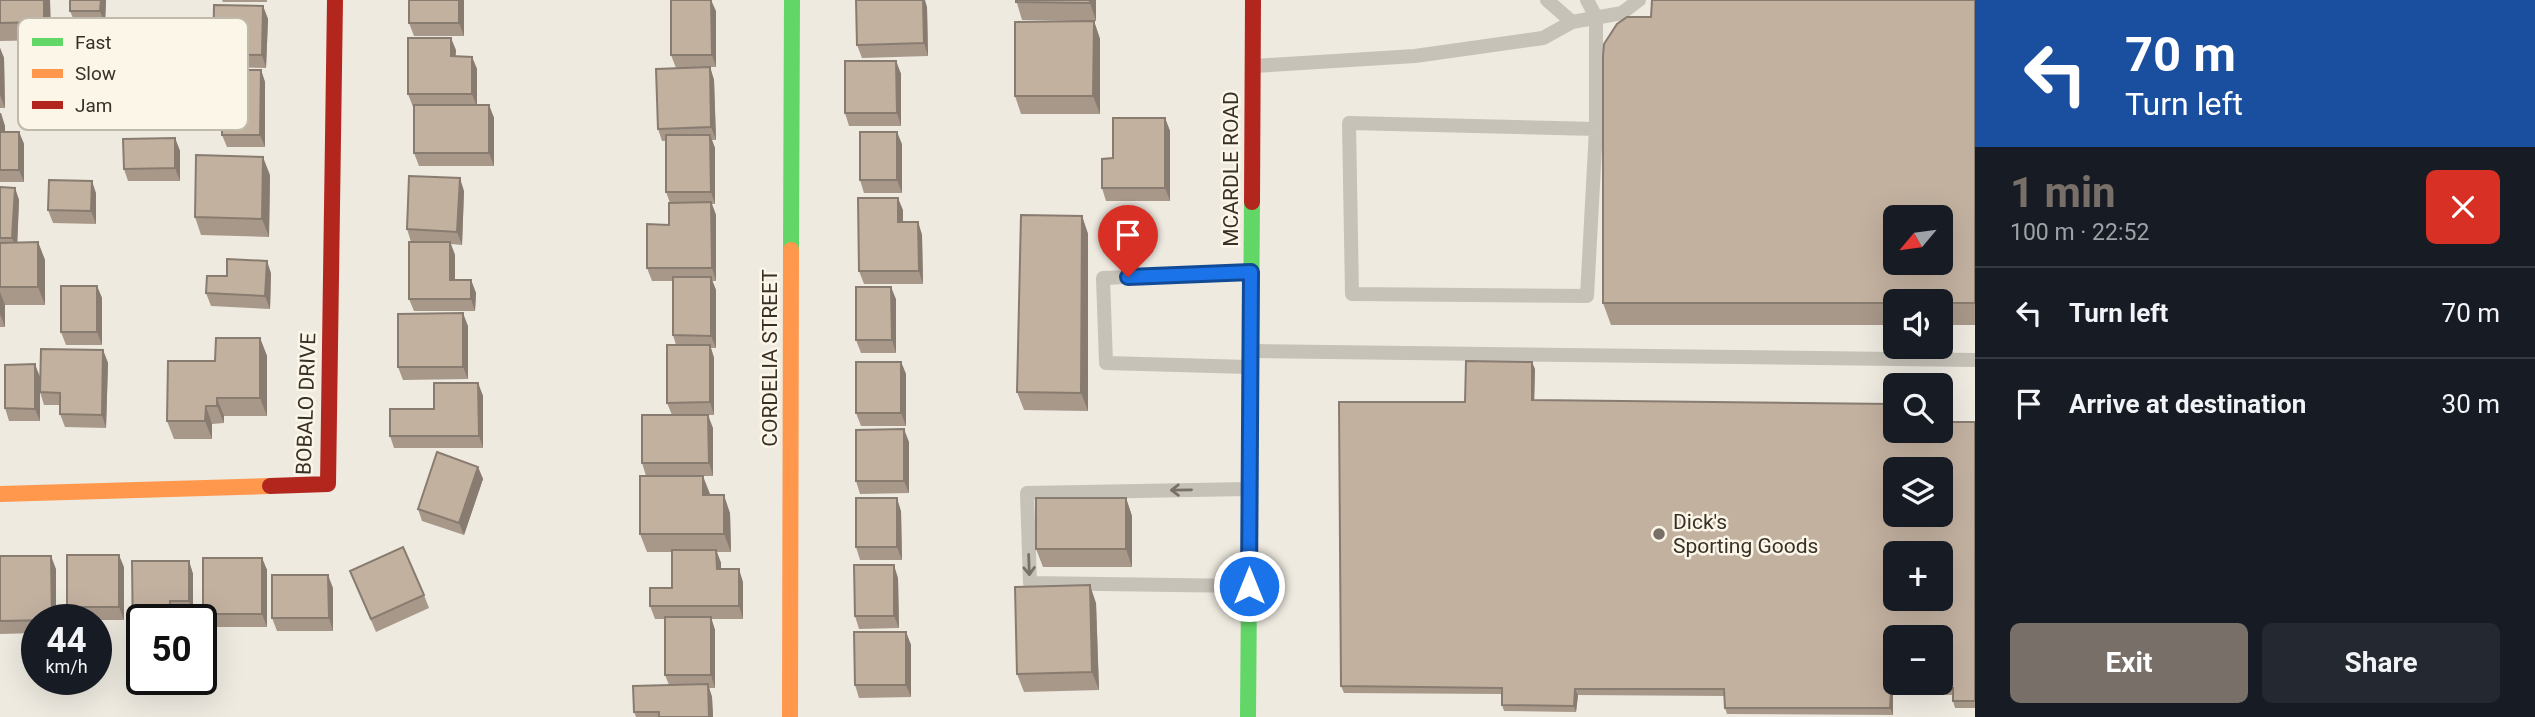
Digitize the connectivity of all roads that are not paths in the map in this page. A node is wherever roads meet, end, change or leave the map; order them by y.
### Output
1 (335, 0) edge
2 (792, 0) edge
3 (1253, 0) edge
4 (1547, 0) edge
5 (1587, 0) edge
6 (1639, 0) edge
7 (1622, 13) junction
8 (1595, 17) junction
9 (1572, 22) junction
10 (1631, 31) edge
11 (1252, 66) junction
12 (1596, 129) junction
13 (1251, 272) junction
14 (1250, 359) junction
15 (1975, 360) edge
16 (1250, 489) junction
17 (0, 494) edge
18 (1249, 586) junction
19 (790, 717) edge
20 (1248, 717) edge

1 - 17 street, BOBALO DRIVE
2 - 19 street, CORDELIA STREET
3 - 11 street, MCARDLE ROAD
4 - 9 lane
5 - 8 lane
6 - 7 lane
7 - 8 lane
7 - 10 lane
8 - 9 lane
8 - 12 lane
9 - 11 lane
11 - 13 street, MCARDLE ROAD
12 - 12 lane
13 - 14 street, MCARDLE ROAD
13 - 14 lane
14 - 15 lane
14 - 16 street, MCARDLE ROAD
16 - 18 street, MCARDLE ROAD
16 -> 18 lane
18 - 20 street, MCARDLE ROAD

